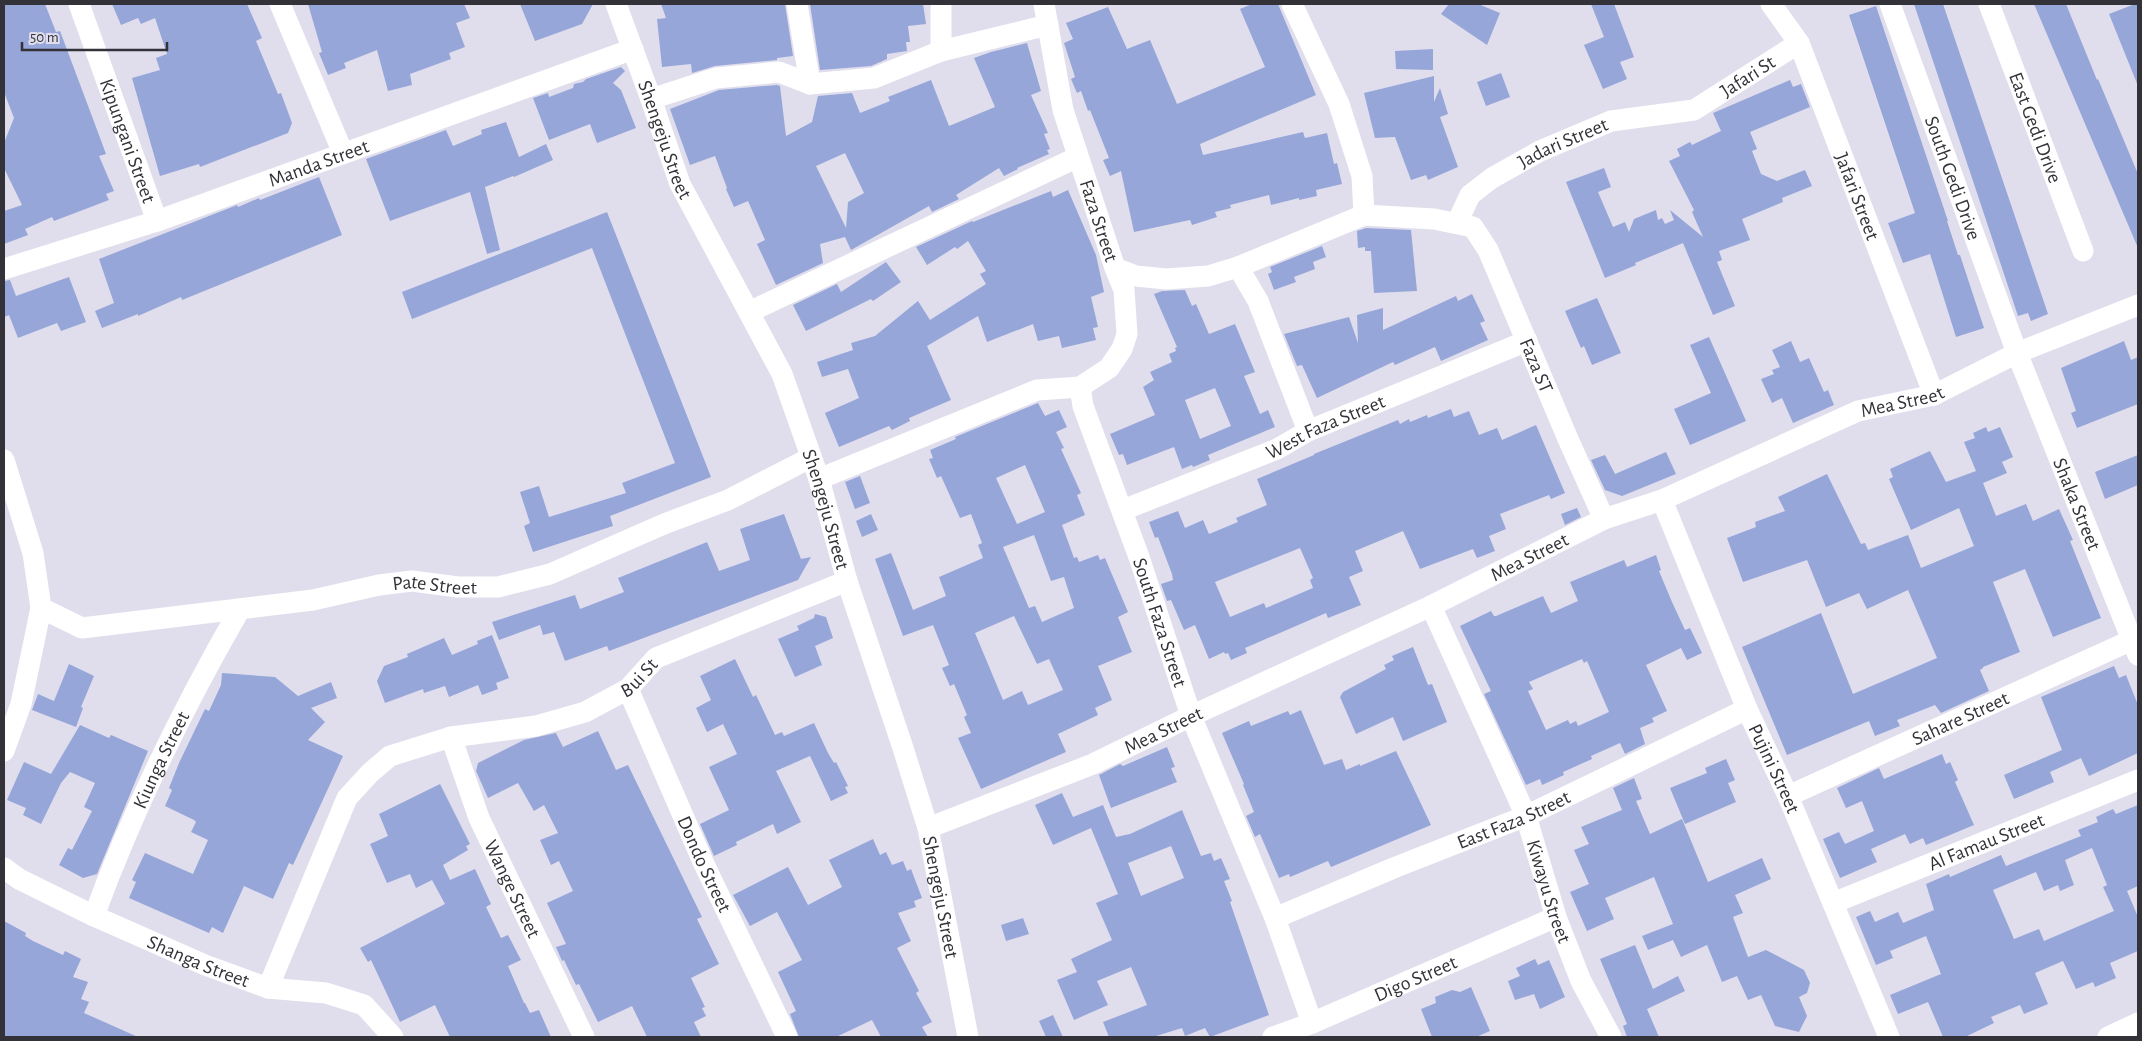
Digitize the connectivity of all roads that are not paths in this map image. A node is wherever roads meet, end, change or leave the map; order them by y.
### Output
1 (79, 4) edge
2 (280, 4) edge
3 (616, 4) edge
4 (797, 4) edge
5 (941, 4) edge
6 (1044, 4) edge
7 (1292, 4) edge
8 (1771, 4) edge
9 (1890, 4) edge
10 (1989, 4) edge
11 (1048, 24) junction
12 (1799, 43) junction
13 (633, 49) junction
14 (941, 50) junction
15 (810, 84) junction
16 (651, 99) junction
17 (1694, 110) joint
18 (343, 154) junction
19 (1078, 157) junction
20 (1364, 215) junction
21 (157, 221) junction
22 (1457, 223) junction
23 (2083, 251) dead end
24 (1238, 267) junction
25 (1115, 268) junction
26 (4, 269) edge
27 (2138, 305) edge
28 (748, 312) junction
29 (1527, 341) junction
30 (2017, 353) junction
31 (1080, 387) junction
32 (1934, 395) junction
33 (1308, 431) junction
34 (810, 458) junction
35 (4, 460) edge
36 (819, 480) junction
37 (1662, 500) junction
38 (1123, 510) junction
39 (1604, 519) junction
40 (847, 581) junction
41 (1431, 606) junction
42 (41, 608) junction
43 (240, 609) junction
44 (2135, 647) edge
45 (628, 689) junction
46 (1747, 709) junction
47 (1191, 716) junction
48 (451, 737) junction
49 (4, 751) edge
50 (2138, 780) edge
51 (1788, 796) junction
52 (1526, 816) junction
53 (928, 828) junction
54 (4, 868) edge
55 (1833, 903) junction
56 (94, 916) junction
57 (1556, 917) junction
58 (1275, 918) junction
59 (268, 988) junction
60 (1312, 1023) junction
61 (2138, 1023) edge
62 (393, 1037) edge
63 (584, 1037) edge
64 (787, 1037) edge
65 (968, 1037) edge
66 (1273, 1037) edge
67 (1611, 1037) edge
68 (1889, 1037) edge
69 (2108, 1037) edge

1 - 21 street, Kipungani Street
2 - 18 street
3 - 13 street, Shengeju Street
4 - 15 street
5 - 14 street
6 - 11 street, Faza Street
7 - 20 street
8 - 12 street, Jafari Street
9 - 30 street, South Gedi Drive
10 - 23 street, East Gedi Drive
11 - 14 street
11 - 19 street, Faza Street
12 - 17 street, Jafari St
12 - 32 street, Jafari Street
13 - 16 street, Shengeju Street
13 - 18 street, Manda Street
14 - 15 street
15 - 16 street
16 - 28 street, Shengeju Street
17 - 22 street, Jadari Street
18 - 21 street, Manda Street
19 - 25 street, Faza Street
19 - 28 street
20 - 22 street, Faza Street
20 - 24 street, Faza Street
21 - 26 street, Manda Street
22 - 29 street, Faza ST
24 - 25 street, Faza Street
24 - 33 street
25 - 31 street
27 - 30 street, Mea Street
28 - 34 street, Shengeju Street
29 - 33 street, West Faza Street
29 - 39 street, Faza ST
30 - 32 street, Mea Street
30 - 44 street, Shaka Street
31 - 36 street
31 - 38 street, South Faza Street
32 - 37 street, Mea Street
33 - 38 street, West Faza Street
34 - 36 street, Shengeju Street
34 - 43 street, Pate Street
35 - 42 street
36 - 40 street, Shengeju Street
37 - 39 street, Mea Street
37 - 46 street, Pujini Street
38 - 47 street, South Faza Street
39 - 41 street, Mea Street
40 - 45 street, Bui St
40 - 53 street, Shengeju Street
41 - 47 street, Mea Street
41 - 52 street, Kiwayu Street
42 - 43 street, Pate Street
42 - 49 street
43 - 56 street, Kiunga Street
44 - 51 street, Sahare Street
45 - 48 street, Bui St
45 - 64 street, Dondo Street
46 - 51 street, Pujini Street
46 - 52 street, East Faza Street
47 - 53 street, Mea Street
47 - 58 street, South Faza Street
48 - 59 street, Bui St
48 - 63 street, Wange Street
50 - 55 street, Al Famau Street
51 - 55 street, Pujini Street
52 - 57 street, Kiwayu Street
52 - 58 street, East Faza Street
53 - 65 street, Shengeju Street
54 - 56 street, Shanga Street
55 - 68 street, Pujini Street
56 - 59 street, Shanga Street
57 - 60 street, Digo Street
57 - 67 street, Kiwayu Street
58 - 60 street, South Faza Street
59 - 62 street, Shanga Street
60 - 66 street, Digo Street
61 - 69 street

